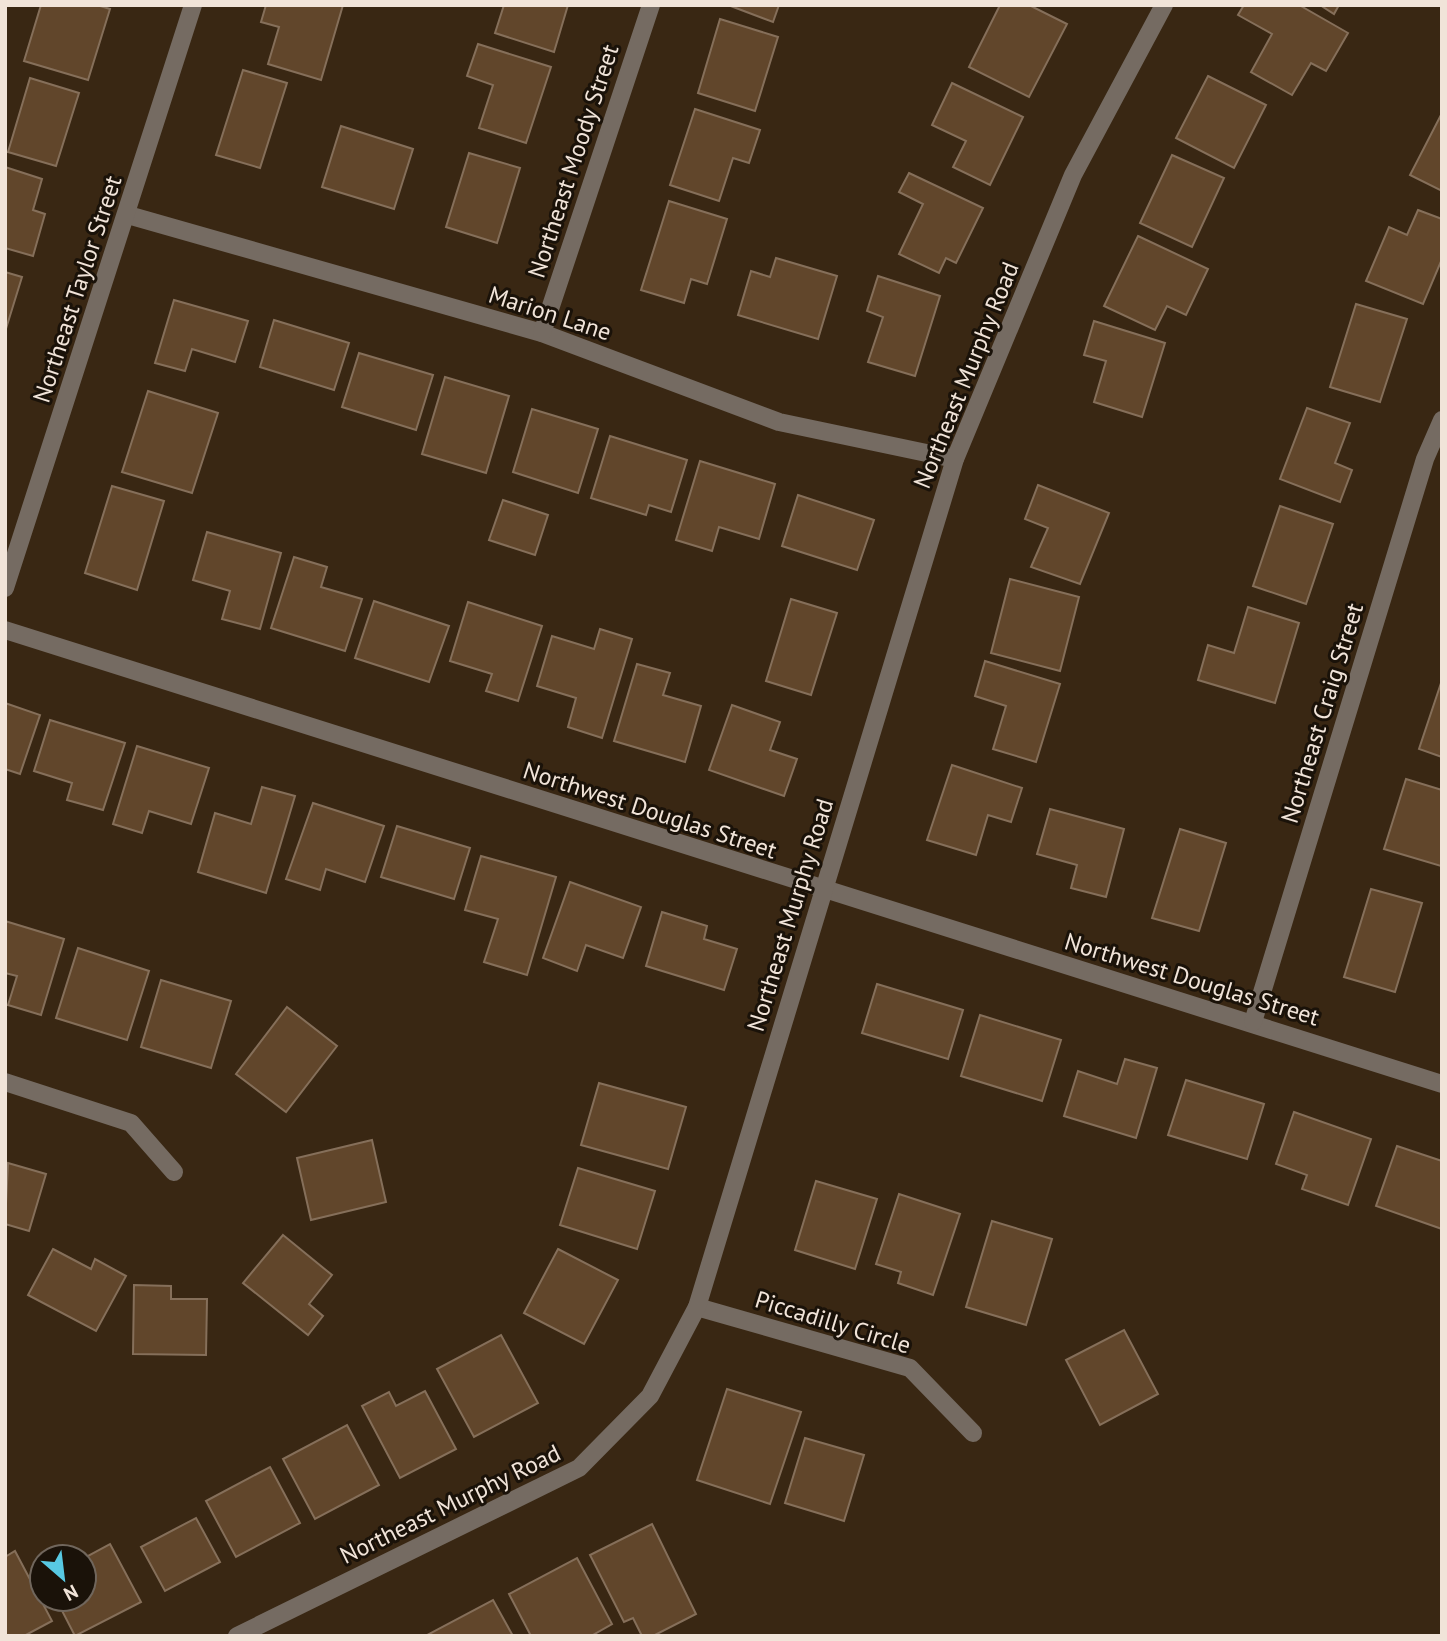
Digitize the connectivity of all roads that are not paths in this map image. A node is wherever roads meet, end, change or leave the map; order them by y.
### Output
1 (193, 5) edge
2 (651, 5) edge
3 (1164, 5) edge
4 (128, 215) junction
5 (542, 333) junction
6 (1442, 420) edge
7 (955, 459) junction
8 (5, 588) edge
9 (5, 630) edge
10 (823, 891) junction
11 (1253, 1022) junction
12 (5, 1082) edge
13 (1442, 1084) edge
14 (174, 1172) dead end
15 (697, 1307) junction
16 (973, 1433) dead end
17 (237, 1636) edge

1 - 4 street, Northeast Taylor Street
2 - 5 street, Northeast Moody Street
3 - 7 street, Northeast Murphy Road
4 - 5 street, Marion Lane
4 - 8 street, Northeast Taylor Street
5 - 7 street, Marion Lane
6 - 11 street, Northeast Craig Street
7 - 10 street, Northeast Murphy Road
9 - 10 street, Northwest Douglas Street
10 - 11 street, Northwest Douglas Street
10 - 15 street, Northeast Murphy Road
11 - 13 street, Northwest Douglas Street
12 - 14 street
15 - 16 street, Piccadilly Circle
15 - 17 street, Northeast Murphy Road

